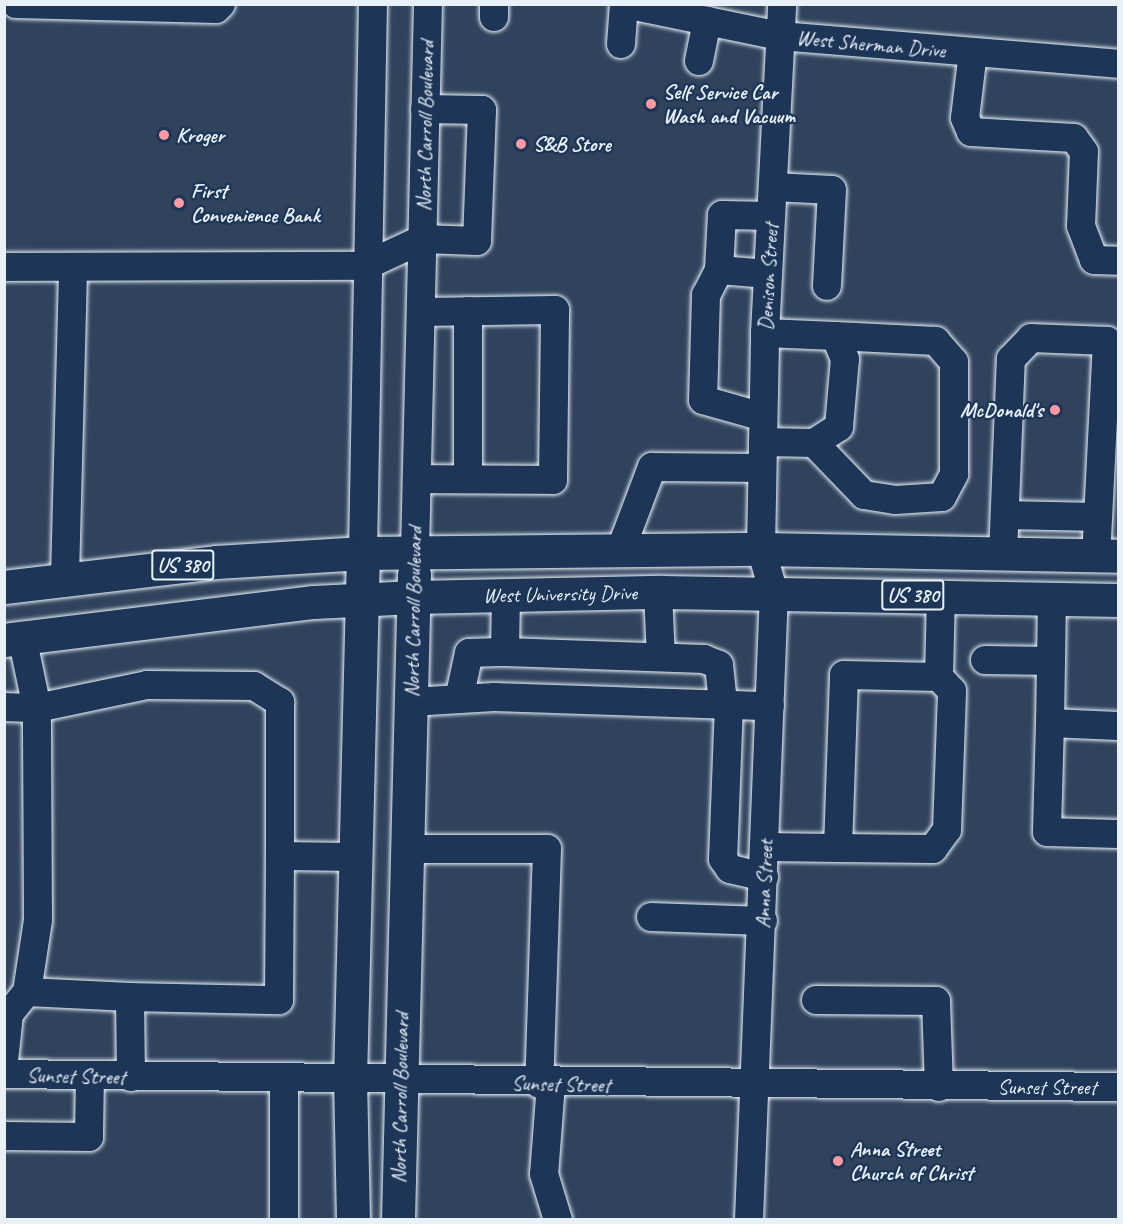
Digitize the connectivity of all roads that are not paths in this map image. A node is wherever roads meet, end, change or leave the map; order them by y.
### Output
1 (16, 4) edge
2 (221, 4) edge
3 (372, 4) edge
4 (428, 4) edge
5 (625, 4) edge
6 (782, 4) edge
7 (707, 21) junction
8 (780, 36) junction
9 (621, 44) dead end
10 (973, 52) junction
11 (699, 61) dead end
12 (1119, 64) edge
13 (425, 109) junction
14 (773, 187) junction
15 (771, 216) junction
16 (423, 239) junction
17 (1119, 261) edge
18 (364, 266) junction
19 (4, 267) edge
20 (72, 267) junction
21 (719, 270) junction
22 (768, 274) junction
23 (827, 286) dead end
24 (468, 311) junction
25 (421, 312) junction
26 (765, 333) junction
27 (835, 336) junction
28 (1113, 341) edge
29 (763, 442) junction
30 (814, 443) junction
31 (417, 480) junction
32 (468, 480) junction
33 (1005, 515) junction
34 (1098, 517) junction
35 (621, 549) junction
36 (761, 549) junction
37 (415, 551) junction
38 (363, 553) junction
39 (1003, 555) junction
40 (1107, 556) edge
41 (65, 577) junction
42 (4, 587) edge
43 (658, 592) junction
44 (774, 593) junction
45 (506, 595) junction
46 (941, 596) junction
47 (414, 597) junction
48 (1052, 598) junction
49 (362, 600) junction
50 (1119, 600) edge
51 (13, 639) edge
52 (505, 652) junction
53 (661, 657) junction
54 (985, 660) dead end
55 (1051, 661) junction
56 (939, 677) junction
57 (459, 699) junction
58 (411, 702) junction
59 (726, 704) junction
60 (770, 706) junction
61 (4, 707) edge
62 (37, 708) junction
63 (1050, 723) junction
64 (1119, 726) edge
65 (1119, 834) edge
66 (765, 847) junction
67 (838, 848) junction
68 (407, 849) junction
69 (280, 856) junction
70 (356, 857) junction
71 (764, 877) junction
72 (651, 917) dead end
73 (763, 921) junction
74 (27, 992) junction
75 (130, 997) junction
76 (816, 1000) dead end
77 (4, 1062) edge
78 (4, 1074) edge
79 (90, 1076) junction
80 (131, 1077) junction
81 (284, 1080) junction
82 (350, 1080) junction
83 (400, 1081) junction
84 (545, 1084) junction
85 (757, 1087) junction
86 (939, 1087) junction
87 (1119, 1087) edge
88 (4, 1136) edge
89 (284, 1220) edge
90 (353, 1220) edge
91 (398, 1220) edge
92 (558, 1220) edge
93 (749, 1220) edge

1 - 2 street
3 - 18 street
4 - 13 street, North Carroll Boulevard
5 - 7 street, West Sherman Drive
5 - 9 street
6 - 8 street, Denison Street
7 - 8 street, West Sherman Drive
7 - 11 street
8 - 10 street, West Sherman Drive
8 - 14 street, Denison Street
10 - 12 street, West Sherman Drive
10 - 17 street
13 - 16 street, North Carroll Boulevard
13 - 16 street
14 - 15 street, Denison Street
14 - 23 street
15 - 21 street
15 - 22 street, Denison Street
16 - 18 street
16 - 25 street, North Carroll Boulevard
18 - 20 street
18 - 38 street
19 - 20 street
20 - 41 street
21 - 22 street
21 - 29 street
22 - 26 street, Denison Street
24 - 25 street
24 - 32 street
24 - 32 street
25 - 31 street, North Carroll Boulevard
26 - 27 street
26 - 29 street, Denison Street
27 - 30 street
27 - 30 street
28 - 33 street
28 - 34 street
29 - 30 street
29 - 35 street
29 - 36 street, Denison Street
31 - 32 street
31 - 37 street, North Carroll Boulevard
33 - 34 street
33 - 39 street
34 - 40 street
35 - 36 main road, West University Drive / US 380
35 - 37 main road, West University Drive / US 380
36 - 39 main road, West University Drive / US 380
36 - 44 street, Anna Street
37 - 38 main road, West University Drive / US 380
37 - 47 main road, North Carroll Boulevard
38 - 41 main road, West University Drive / US 380
38 - 49 main road
39 - 40 main road, West University Drive / US 380
41 - 42 main road, West University Drive / US 380
43 - 44 main road, West University Drive / US 380
43 - 45 main road, West University Drive / US 380
43 - 53 street
44 - 46 main road, West University Drive / US 380
44 - 60 street, Anna Street
45 - 47 main road, West University Drive / US 380
45 - 52 street
46 - 48 main road, West University Drive / US 380
46 - 56 street
47 - 49 main road, West University Drive / US 380
47 - 58 main road, North Carroll Boulevard
48 - 50 main road, West University Drive / US 380
48 - 55 street
49 - 51 main road, West University Drive / US 380
49 - 70 main road
51 - 62 street
52 - 53 street
52 - 57 street
53 - 59 street
54 - 55 street
55 - 63 street
56 - 67 street
56 - 67 street
57 - 58 street
57 - 59 street
58 - 68 main road, North Carroll Boulevard
59 - 60 street
59 - 71 street
60 - 66 street, Anna Street
61 - 62 street
62 - 69 street
62 - 74 street
63 - 64 street
63 - 65 street
66 - 67 street
66 - 71 street, Anna Street
68 - 83 main road, North Carroll Boulevard
68 - 84 street
69 - 70 street
69 - 75 street
70 - 82 main road
71 - 73 street, Anna Street
72 - 73 street
73 - 85 street, Anna Street
74 - 75 street
74 - 77 street
75 - 80 street
76 - 86 street
78 - 79 street, Sunset Street
79 - 80 street, Sunset Street
79 - 88 street
80 - 81 street, Sunset Street
81 - 82 street, Sunset Street
81 - 89 street
82 - 83 street, Sunset Street
82 - 90 main road
83 - 84 street, Sunset Street
83 - 91 main road, North Carroll Boulevard
84 - 85 street, Sunset Street
84 - 92 street
85 - 86 street, Sunset Street
85 - 93 street, Anna Street
86 - 87 street, Sunset Street

